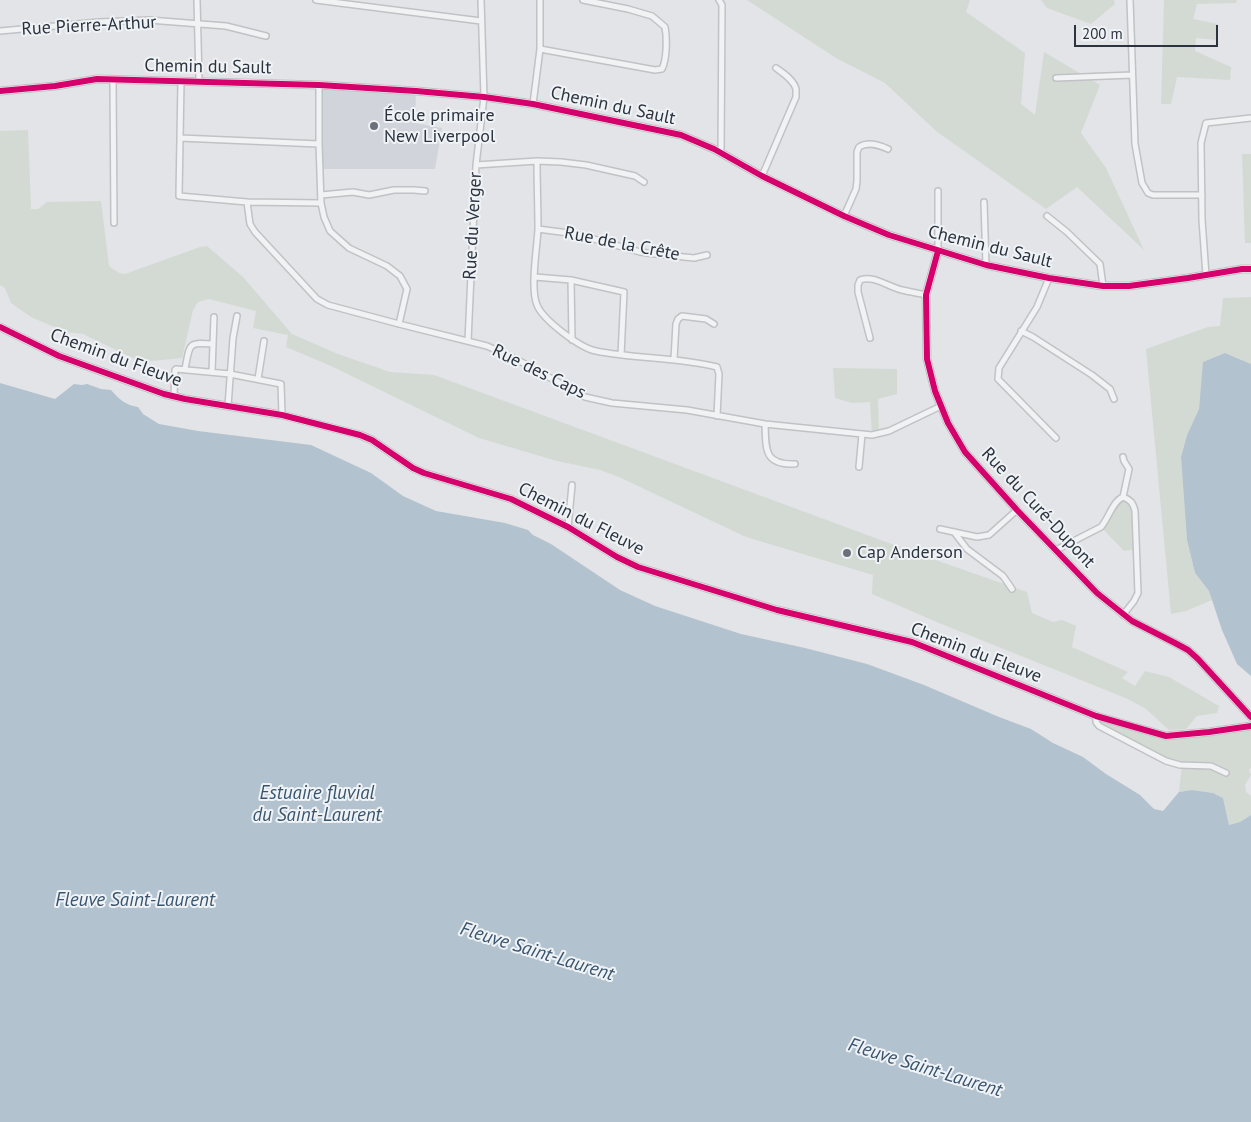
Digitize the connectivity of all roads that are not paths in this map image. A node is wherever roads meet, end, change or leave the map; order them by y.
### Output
1 (197, 0) edge
2 (319, 0) edge
3 (481, 0) edge
4 (540, 0) edge
5 (583, 0) edge
6 (719, 0) edge
7 (1130, 0) edge
8 (482, 20) junction
9 (198, 24) junction
10 (0, 31) edge
11 (266, 36) dead end
12 (540, 49) junction
13 (776, 68) dead end
14 (1132, 75) junction
15 (1056, 78) dead end
16 (112, 80) junction
17 (181, 81) junction
18 (199, 81) junction
19 (319, 85) junction
20 (0, 91) edge
21 (484, 97) junction
22 (533, 104) junction
23 (1251, 118) edge
24 (180, 138) junction
25 (319, 144) junction
26 (888, 149) dead end
27 (721, 153) junction
28 (536, 161) junction
29 (476, 165) junction
30 (762, 176) junction
31 (644, 182) dead end
32 (425, 191) dead end
33 (938, 191) dead end
34 (321, 195) junction
35 (1202, 195) junction
36 (247, 202) junction
37 (984, 202) dead end
38 (321, 203) junction
39 (844, 216) junction
40 (1047, 216) dead end
41 (114, 223) dead end
42 (538, 229) junction
43 (938, 251) junction
44 (706, 255) dead end
45 (986, 265) junction
46 (1251, 269) edge
47 (1206, 275) junction
48 (535, 277) junction
49 (1049, 278) junction
50 (571, 280) junction
51 (1103, 286) junction
52 (926, 295) junction
53 (237, 316) dead end
54 (214, 317) dead end
55 (399, 324) junction
56 (714, 324) dead end
57 (0, 327) edge
58 (1021, 331) junction
59 (870, 338) dead end
60 (572, 340) junction
61 (264, 341) dead end
62 (468, 341) junction
63 (214, 344) junction
64 (621, 355) junction
65 (674, 360) junction
66 (185, 369) junction
67 (212, 372) junction
68 (230, 374) junction
69 (258, 379) junction
70 (174, 396) junction
71 (1114, 400) dead end
72 (228, 406) junction
73 (941, 406) junction
74 (282, 415) junction
75 (717, 416) junction
76 (765, 424) junction
77 (862, 434) junction
78 (1056, 438) dead end
79 (1123, 457) dead end
80 (795, 464) dead end
81 (859, 467) dead end
82 (572, 486) dead end
83 (1123, 497) junction
84 (1018, 510) junction
85 (568, 527) junction
86 (940, 529) dead end
87 (954, 532) junction
88 (1056, 550) junction
89 (1012, 589) dead end
90 (1123, 615) junction
91 (1096, 716) junction
92 (1251, 717) edge
93 (1251, 726) edge
94 (1226, 773) dead end

1 - 9 street
2 - 8 street
3 - 8 street, Rue du Verger
4 - 12 street
5 - 12 street
6 - 27 street
7 - 14 street
8 - 21 street, Rue du Verger
9 - 10 street, Rue Pierre-Arthur
9 - 11 street, Rue Pierre-Arthur
9 - 18 street
12 - 22 street
13 - 30 street
14 - 15 street
14 - 35 street
16 - 17 street, Chemin du Sault
16 - 20 street, Chemin du Sault
16 - 41 street
17 - 18 street, Chemin du Sault
17 - 24 street
18 - 19 street, Chemin du Sault
19 - 21 street, Chemin du Sault
19 - 25 street
21 - 22 street, Chemin du Sault
21 - 29 street, Rue du Verger
22 - 27 street, Chemin du Sault
23 - 35 street
24 - 25 street
24 - 36 street
25 - 34 street
26 - 39 street
27 - 30 street, Chemin du Sault
28 - 29 street
28 - 31 street
28 - 42 street
29 - 62 street, Rue du Verger
30 - 39 street, Chemin du Sault
32 - 34 street
33 - 43 street
34 - 38 street
35 - 47 street
36 - 38 street
36 - 55 street, Rue des Caps
37 - 45 street
38 - 55 street
39 - 43 street, Chemin du Sault
40 - 51 street
42 - 44 street, Rue de la Crête
42 - 48 street
43 - 45 street, Chemin du Sault
43 - 52 street, Rue du Curé-Dupont
45 - 49 street, Chemin du Sault
46 - 47 street, Chemin du Sault
47 - 51 street, Chemin du Sault
48 - 50 street
48 - 60 street
49 - 51 street, Chemin du Sault
49 - 58 street
50 - 60 street
50 - 64 street
52 - 59 street
52 - 73 street, Rue du Curé-Dupont
53 - 68 street
54 - 63 street
55 - 62 street, Rue des Caps
56 - 65 street
57 - 70 street, Chemin du Fleuve
58 - 71 street
58 - 78 street
60 - 64 street
61 - 69 street
62 - 75 street, Rue des Caps
63 - 66 street
63 - 67 street
64 - 65 street
65 - 75 street
66 - 67 street
66 - 70 street
67 - 68 street
68 - 69 street
68 - 72 street
69 - 74 street
70 - 72 street, Chemin du Fleuve
72 - 74 street, Chemin du Fleuve
73 - 77 street, Rue des Caps
73 - 84 street, Rue du Curé-Dupont
74 - 85 street, Chemin du Fleuve
75 - 76 street, Rue des Caps
76 - 77 street, Rue des Caps
76 - 80 street
77 - 81 street
79 - 83 street
82 - 85 street
83 - 88 street
83 - 90 street
84 - 87 street
84 - 88 street, Rue du Curé-Dupont
85 - 91 street, Chemin du Fleuve
86 - 87 street
87 - 89 street
88 - 90 street, Rue du Curé-Dupont
90 - 92 street, Rue du Curé-Dupont
91 - 93 street
91 - 94 street, Chemin du Fleuve

